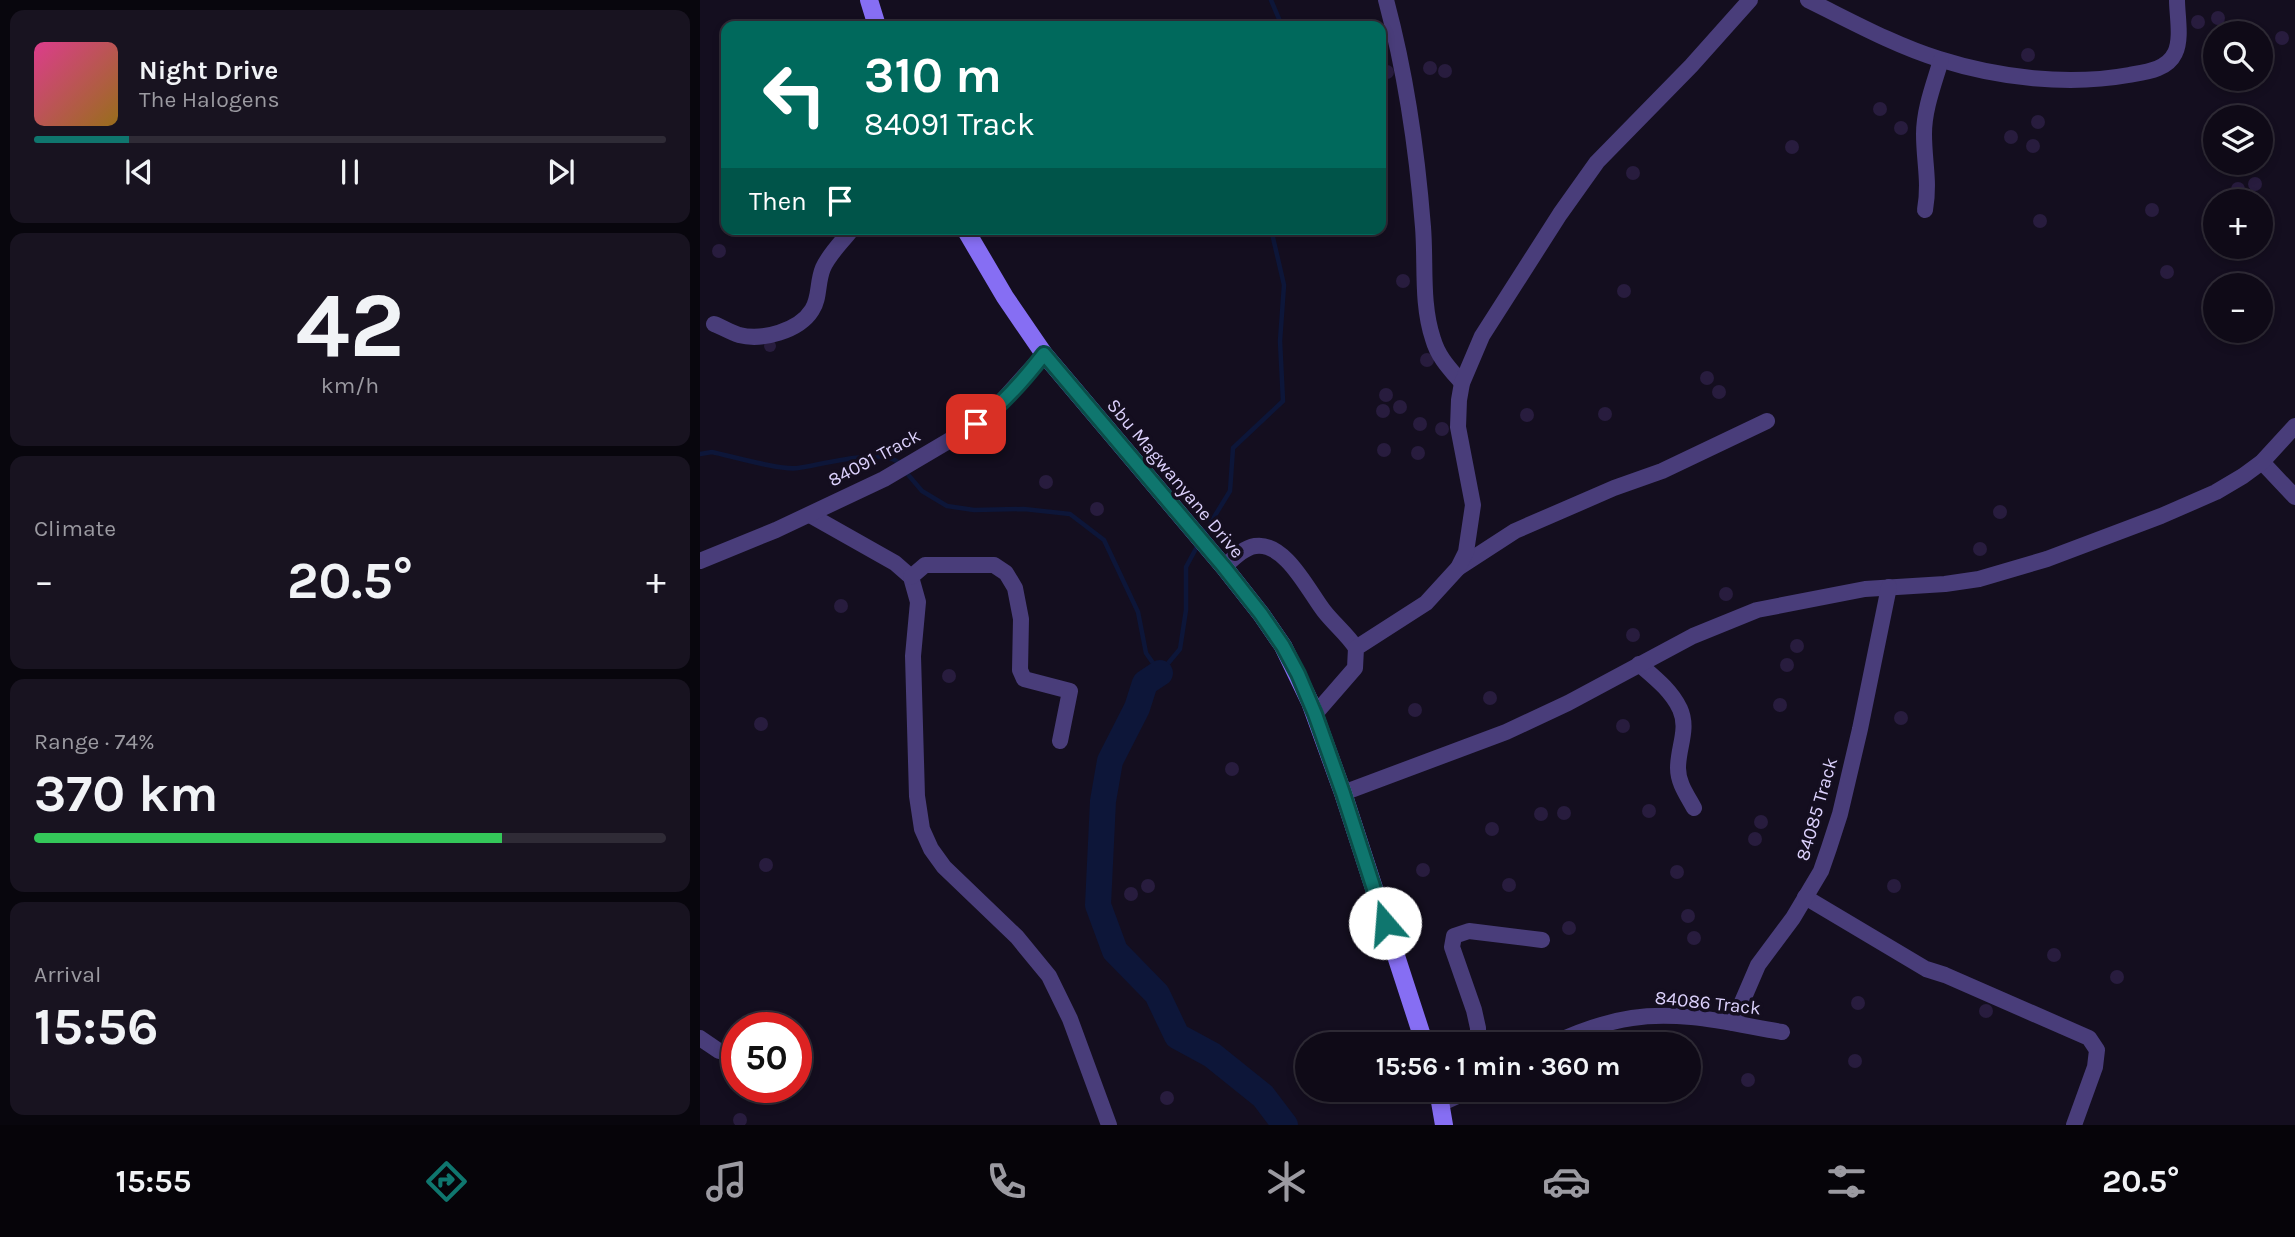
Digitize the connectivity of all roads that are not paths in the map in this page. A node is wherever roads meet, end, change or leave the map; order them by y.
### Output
1 (869, 0) edge
2 (1385, 0) edge
3 (1750, 0) edge
4 (1808, 0) edge
5 (2177, 0) edge
6 (875, 21) edge
7 (1941, 60) junction
8 (1925, 210) dead end
9 (847, 235) edge
10 (969, 235) edge
11 (714, 324) dead end
12 (1044, 354) junction
13 (1462, 383) junction
14 (1767, 421) dead end
15 (2295, 426) edge
16 (2262, 462) junction
17 (2295, 497) edge
18 (810, 515) junction
19 (700, 561) edge
20 (1220, 563) junction
21 (1458, 568) junction
22 (911, 577) junction
23 (1889, 587) junction
24 (1356, 648) junction
25 (1639, 664) junction
26 (1315, 714) junction
27 (1060, 741) dead end
28 (1343, 793) junction
29 (1694, 808) dead end
30 (1805, 897) junction
31 (1542, 940) dead end
32 (1733, 1023) junction
33 (1421, 1032) edge
34 (1477, 1032) edge
35 (1589, 1032) edge
36 (1782, 1032) dead end
37 (700, 1038) edge
38 (719, 1051) dead end
39 (1441, 1102) edge
40 (2077, 1124) edge
41 (1110, 1125) edge
42 (1444, 1125) edge

1 - 6 main road
2 - 13 street
3 - 13 street
4 - 7 street
5 - 7 street
7 - 8 street
9 - 11 street
10 - 12 main road, Sbu Magwanyane Drive
12 - 18 street, 84091 Track
12 - 20 main road, Sbu Magwanyane Drive
13 - 21 street
14 - 21 street
15 - 16 street
16 - 17 street
16 - 23 street
18 - 19 street, 84091 Track
18 - 22 street
20 - 24 street
20 - 26 main road, Sbu Magwanyane Drive
21 - 24 street
22 - 27 street
22 - 41 street
23 - 25 street
23 - 30 street, 84085 Track
24 - 26 street
25 - 28 street
25 - 29 street
26 - 28 main road, Sbu Magwanyane Drive
28 - 33 main road, Sbu Magwanyane Drive
30 - 32 street, 84085 Track
30 - 40 street
31 - 34 street
32 - 35 street, 84086 Track
32 - 36 street, 84086 Track
37 - 38 street
39 - 42 main road

